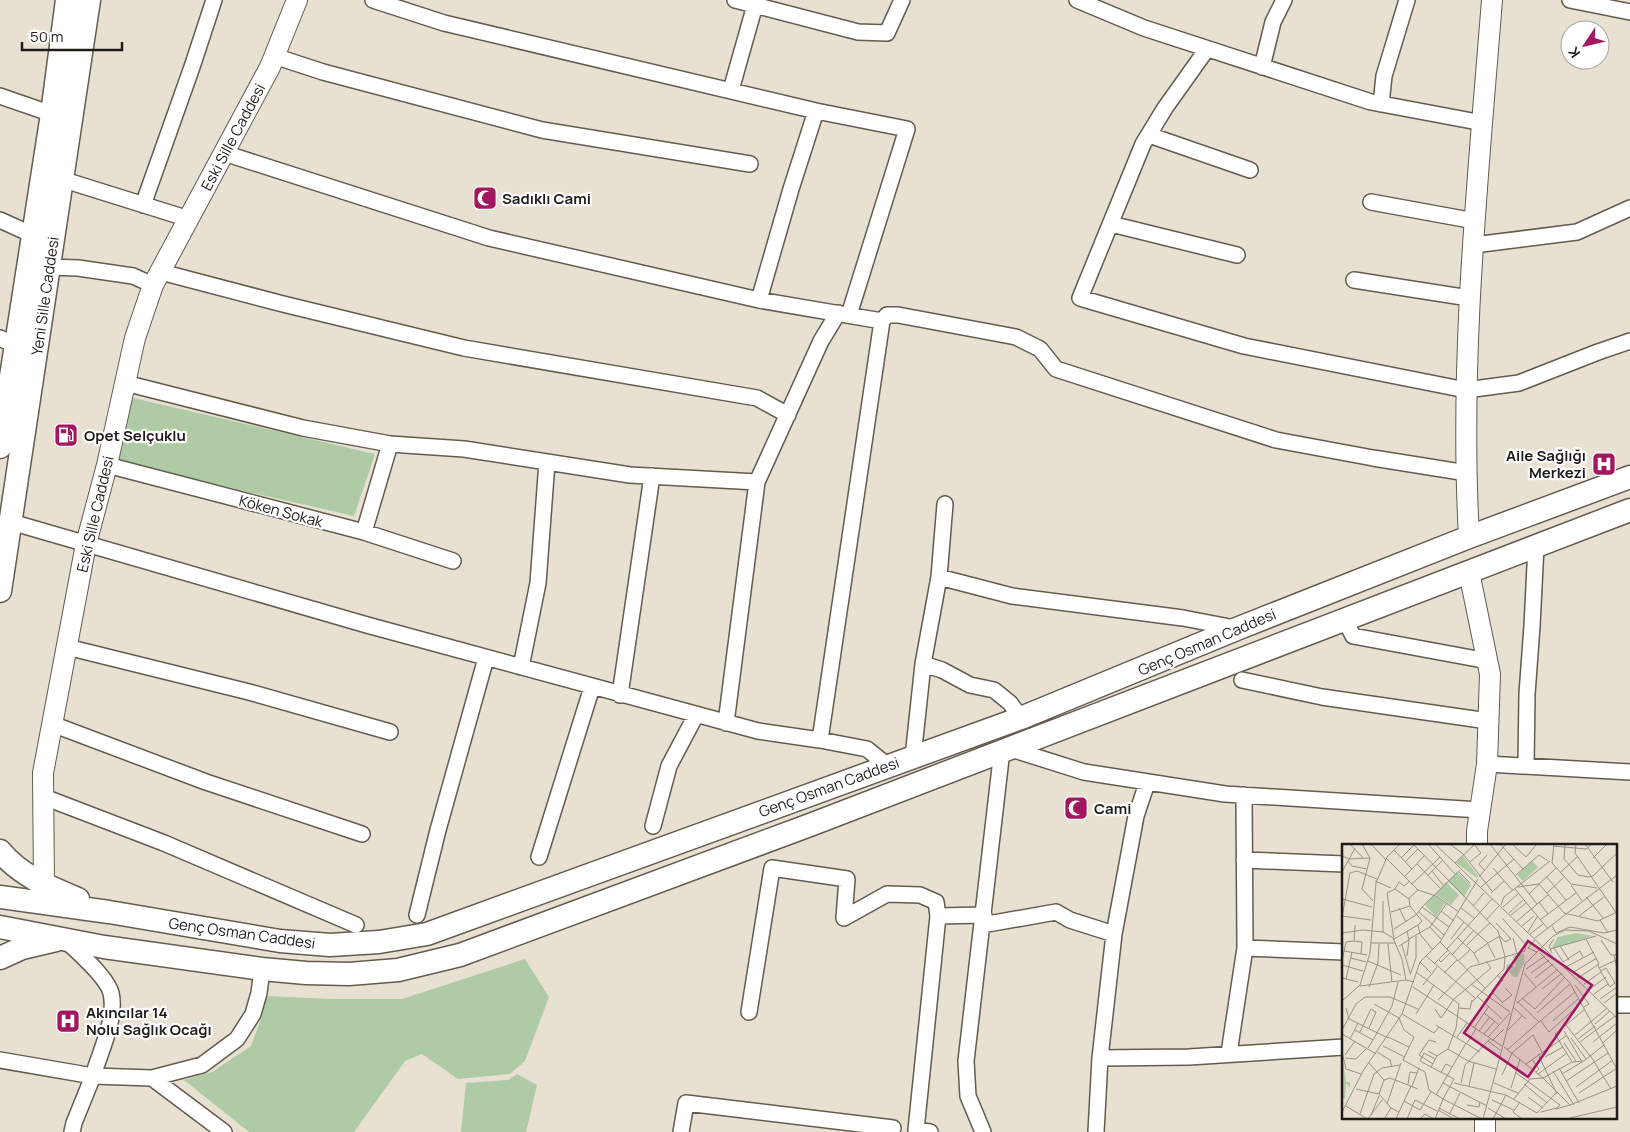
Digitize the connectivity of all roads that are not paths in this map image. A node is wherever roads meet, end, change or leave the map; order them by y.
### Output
1 (67, 0) edge
2 (89, 0) edge
3 (214, 0) edge
4 (297, 0) edge
5 (372, 0) edge
6 (735, 0) edge
7 (902, 0) edge
8 (1077, 0) edge
9 (1284, 0) edge
10 (1406, 0) edge
11 (1492, 0) edge
12 (1570, 0) edge
13 (754, 5) junction
14 (1630, 12) edge
15 (1207, 49) junction
16 (274, 56) junction
17 (1262, 67) junction
18 (731, 90) junction
19 (0, 96) edge
20 (1381, 104) junction
21 (816, 111) junction
22 (52, 114) junction
23 (1483, 123) junction
24 (1149, 135) junction
25 (224, 153) junction
26 (750, 164) dead end
27 (1250, 170) dead end
28 (62, 179) junction
29 (1371, 202) dead end
30 (142, 205) junction
31 (1630, 208) edge
32 (189, 219) junction
33 (0, 220) edge
34 (1475, 221) junction
35 (1111, 224) junction
36 (33, 235) junction
37 (1474, 246) junction
38 (1236, 255) dead end
39 (50, 268) junction
40 (157, 278) junction
41 (1354, 280) dead end
42 (1470, 298) junction
43 (759, 300) junction
44 (843, 314) junction
45 (882, 321) junction
46 (1630, 341) edge
47 (8, 342) edge
48 (125, 383) junction
49 (1466, 390) junction
50 (788, 415) junction
51 (390, 444) junction
52 (0, 447) edge
53 (547, 462) junction
54 (107, 465) junction
55 (1466, 473) junction
56 (652, 476) junction
57 (1630, 477) edge
58 (757, 482) junction
59 (945, 504) dead end
60 (1630, 510) edge
61 (10, 522) junction
62 (364, 532) junction
63 (1469, 538) junction
64 (86, 544) junction
65 (1536, 546) junction
66 (454, 561) dead end
67 (1469, 572) junction
68 (939, 577) junction
69 (0, 591) edge
70 (1345, 620) junction
71 (1239, 628) junction
72 (67, 647) junction
73 (486, 658) junction
74 (1488, 661) junction
75 (923, 664) junction
76 (521, 667) junction
77 (1242, 680) dead end
78 (592, 687) junction
79 (620, 694) junction
80 (696, 715) junction
81 (1021, 718) junction
82 (1488, 722) junction
83 (726, 723) junction
84 (52, 724) junction
85 (390, 732) dead end
86 (820, 740) junction
87 (1004, 749) junction
88 (913, 757) junction
89 (1486, 764) junction
90 (888, 766) junction
91 (1526, 766) junction
92 (1630, 772) edge
93 (1147, 783) junction
94 (1244, 795) junction
95 (44, 797) junction
96 (1480, 810) junction
97 (652, 826) dead end
98 (362, 834) dead end
99 (1477, 844) edge
100 (0, 851) edge
101 (539, 857) dead end
102 (1244, 860) junction
103 (1342, 864) edge
104 (44, 886) junction
105 (0, 897) edge
106 (109, 912) junction
107 (417, 915) dead end
108 (938, 916) junction
109 (983, 920) junction
110 (356, 925) dead end
111 (0, 927) edge
112 (1114, 934) junction
113 (64, 939) junction
114 (1245, 948) junction
115 (1342, 952) edge
116 (0, 958) edge
117 (262, 969) junction
118 (749, 1012) dead end
119 (1342, 1047) edge
120 (1229, 1053) junction
121 (1100, 1058) junction
122 (0, 1060) edge
123 (93, 1076) junction
124 (152, 1078) junction
125 (894, 1128) dead end
126 (72, 1132) edge
127 (224, 1132) edge
128 (681, 1132) edge
129 (930, 1132) edge
130 (983, 1132) edge
131 (1096, 1132) edge

1 - 22 main road, Yeni Sille Caddesi
2 - 28 main road, Yeni Sille Caddesi
3 - 30 street
4 - 16 street, Eski Sille Caddesi
5 - 18 street
6 - 13 street
7 - 13 street
8 - 15 street
9 - 17 street
10 - 20 street
11 - 23 street
12 - 14 street
13 - 18 street
15 - 17 street
15 - 24 street
16 - 25 street, Eski Sille Caddesi
16 - 26 street
17 - 20 street
18 - 21 street
19 - 22 street
20 - 23 street
21 - 43 street
21 - 44 street
22 - 36 main road, Yeni Sille Caddesi
23 - 34 street
24 - 27 street
24 - 35 street
25 - 32 street, Eski Sille Caddesi
25 - 43 street
28 - 30 street
28 - 39 main road, Yeni Sille Caddesi
29 - 34 street
30 - 32 street
31 - 37 street
32 - 40 street, Eski Sille Caddesi
33 - 36 street
34 - 37 street
35 - 38 street
35 - 49 street
36 - 47 main road, Yeni Sille Caddesi
37 - 42 street
39 - 40 street
39 - 61 main road, Yeni Sille Caddesi
40 - 48 street, Eski Sille Caddesi
40 - 50 street
41 - 42 street
42 - 49 street
43 - 44 street
44 - 45 street
44 - 50 street
45 - 55 street
45 - 86 street
46 - 49 street
47 - 52 main road, Yeni Sille Caddesi
48 - 51 street
48 - 54 street, Eski Sille Caddesi
49 - 55 street
50 - 58 street
51 - 53 street
51 - 62 street
53 - 56 street
53 - 76 street
54 - 62 street, Köken Sokak
54 - 64 street, Eski Sille Caddesi
55 - 63 street
56 - 58 street
56 - 79 street
57 - 63 main road, Genç Osman Caddesi
58 - 83 street
59 - 68 street
60 - 65 main road, Genç Osman Caddesi
61 - 64 street
61 - 69 main road, Yeni Sille Caddesi
62 - 66 street, Köken Sokak
63 - 71 main road, Genç Osman Caddesi
64 - 72 street, Eski Sille Caddesi
64 - 73 street
65 - 67 main road, Genç Osman Caddesi
65 - 91 street
67 - 70 main road, Genç Osman Caddesi
67 - 74 street
68 - 71 street
68 - 75 street
70 - 74 street
70 - 87 main road, Genç Osman Caddesi
71 - 81 main road, Genç Osman Caddesi
72 - 84 street, Eski Sille Caddesi
72 - 85 street
73 - 76 street
73 - 107 street
74 - 82 street
75 - 81 street
75 - 88 street
76 - 78 street
77 - 82 street
78 - 79 street
78 - 101 street
79 - 80 street
80 - 83 street
80 - 97 street
81 - 88 main road, Genç Osman Caddesi
82 - 89 street
83 - 86 street
84 - 95 street, Eski Sille Caddesi
84 - 98 street
86 - 90 street
87 - 93 street
87 - 109 street
87 - 117 main road, Genç Osman Caddesi
88 - 90 main road, Genç Osman Caddesi
89 - 91 street
89 - 96 street
90 - 106 main road, Genç Osman Caddesi
91 - 92 street
93 - 94 street
93 - 112 street
94 - 96 street
94 - 102 street
95 - 104 street, Eski Sille Caddesi
95 - 110 street
96 - 99 street
100 - 104 main road
102 - 103 street
102 - 114 street
104 - 106 main road
105 - 106 main road, Genç Osman Caddesi
108 - 109 street
108 - 118 street
108 - 129 street
109 - 112 street
109 - 130 street
111 - 113 main road, Genç Osman Caddesi
112 - 121 street
113 - 116 main road
113 - 117 main road, Genç Osman Caddesi
113 - 123 street
114 - 115 street
114 - 120 street
117 - 124 street
119 - 120 street
120 - 121 street
121 - 131 street
122 - 123 street
123 - 124 street
123 - 126 street
124 - 127 street
125 - 128 street

